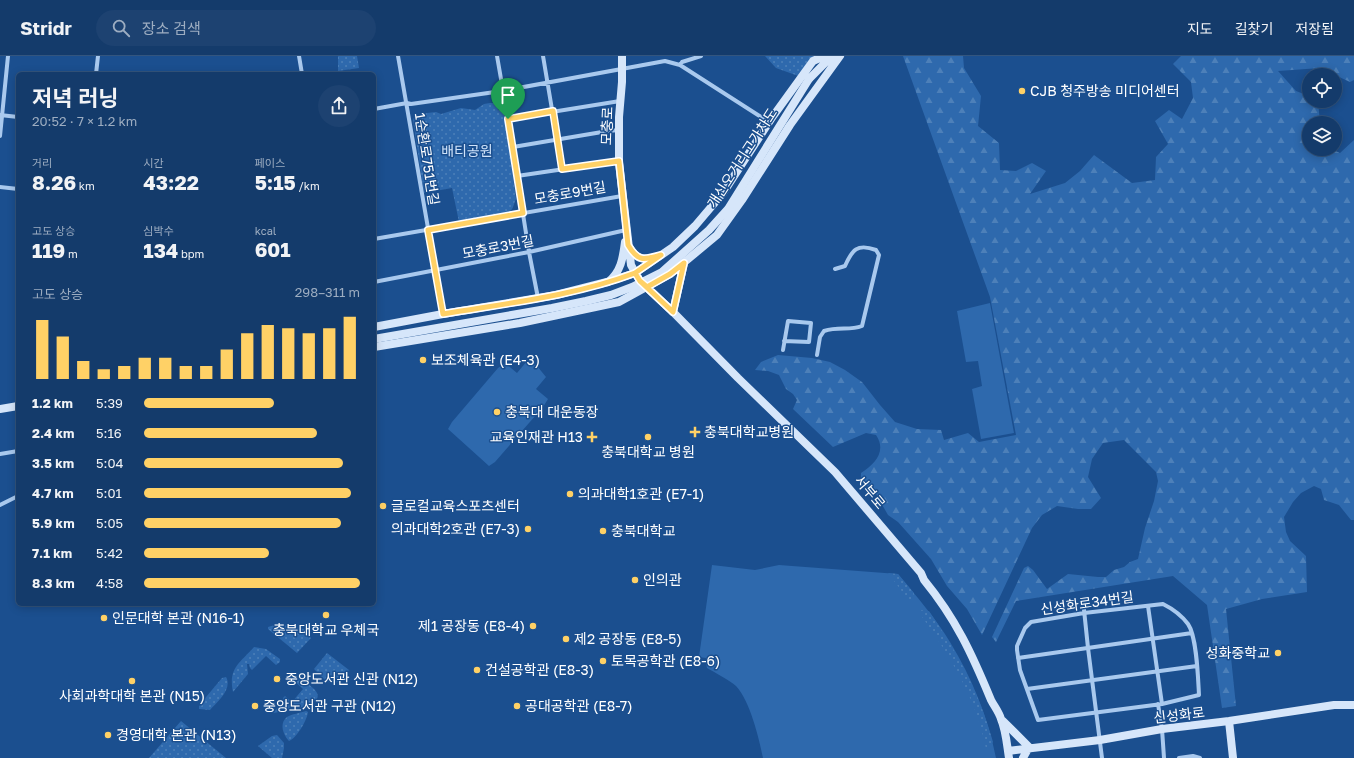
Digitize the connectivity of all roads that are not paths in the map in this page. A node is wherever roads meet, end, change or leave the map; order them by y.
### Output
1 (8, 56) edge
2 (98, 56) edge
3 (299, 56) edge
4 (398, 56) edge
5 (497, 56) edge
6 (543, 56) edge
7 (622, 56) edge
8 (701, 56) edge
9 (824, 56) edge
10 (832, 56) edge
11 (840, 56) edge
12 (680, 65) junction
13 (623, 70) junction
14 (96, 72) edge
15 (302, 72) edge
16 (548, 83) junction
17 (502, 91) junction
18 (620, 101) junction
19 (407, 103) junction
20 (376, 109) edge
21 (553, 111) junction
22 (1, 115) edge
23 (16, 117) edge
24 (508, 119) junction
25 (769, 122) junction
26 (619, 130) junction
27 (0, 136) edge
28 (557, 141) junction
29 (513, 147) junction
30 (619, 161) junction
31 (562, 169) junction
32 (517, 176) junction
33 (0, 187) edge
34 (16, 189) edge
35 (622, 196) junction
36 (523, 213) junction
37 (428, 230) junction
38 (626, 230) junction
39 (376, 239) edge
40 (628, 245) junction
41 (529, 252) junction
42 (661, 255) junction
43 (684, 263) junction
44 (436, 270) junction
45 (835, 270) dead end
46 (635, 273) junction
47 (376, 282) edge
48 (607, 282) junction
49 (647, 287) junction
50 (539, 298) junction
51 (673, 312) junction
52 (443, 314) junction
53 (376, 327) edge
54 (376, 339) edge
55 (784, 341) junction
56 (376, 347) edge
57 (783, 350) dead end
58 (817, 355) dead end
59 (16, 406) edge
60 (0, 409) edge
61 (16, 451) edge
62 (0, 454) edge
63 (16, 497) edge
64 (0, 505) edge
65 (1083, 600) dead end
66 (1148, 606) junction
67 (1084, 613) junction
68 (1192, 633) junction
69 (1153, 639) junction
70 (1088, 648) junction
71 (1018, 658) junction
72 (1197, 666) junction
73 (1157, 671) junction
74 (1092, 680) junction
75 (1027, 689) junction
76 (1160, 704) junction
77 (1354, 705) edge
78 (1097, 712) junction
79 (1002, 720) junction
80 (1229, 722) junction
81 (1162, 729) junction
82 (1100, 740) junction
83 (1029, 748) junction
84 (1008, 754) edge
85 (1023, 758) edge
86 (1102, 758) edge
87 (1164, 758) edge
88 (1179, 758) edge
89 (1200, 758) edge
90 (1232, 758) edge

1 - 22 street
2 - 14 street
3 - 15 street
4 - 19 street, 1순환로751번길
5 - 17 street
6 - 16 street
7 - 13 main road, 모충로
8 - 12 street
9 - 25 main road
10 - 54 main road, 개신오거리고가차도, bridge
11 - 43 main road
12 - 13 street
12 - 25 street
13 - 16 street
13 - 18 main road, 모충로
16 - 17 street
16 - 21 street
17 - 19 street
17 - 24 street
18 - 21 street
18 - 26 main road, 모충로
19 - 20 street
19 - 37 street, 1순환로751번길
21 - 24 street
21 - 28 street
22 - 23 street
22 - 27 street
24 - 29 street
25 - 42 main road
26 - 28 street
26 - 30 main road, 모충로
28 - 29 street
28 - 31 street
29 - 32 street
30 - 31 street
30 - 35 main road, 모충로
31 - 32 street
32 - 36 street
33 - 34 street
35 - 36 street, 모충로9번길
35 - 38 main road, 모충로
36 - 37 street, 모충로9번길
36 - 41 street
37 - 39 street, 모충로9번길
37 - 44 street, 1순환로751번길
38 - 40 main road, 모충로
38 - 41 street, 모충로3번길
38 - 48 main road
40 - 42 main road
40 - 46 main road, 모충로
41 - 44 street, 모충로3번길
41 - 50 street
42 - 46 main road
43 - 49 main road
43 - 51 main road
44 - 47 street, 모충로3번길
44 - 52 street, 1순환로751번길
45 - 58 street
46 - 48 main road
46 - 49 main road, 모충로
48 - 50 main road
49 - 51 main road, 서부로
49 - 56 main road
50 - 52 main road
51 - 79 main road, 서부로
52 - 53 main road
55 - 55 street
55 - 57 street
59 - 60 main road
61 - 62 street
63 - 64 street
65 - 67 street
66 - 67 street, 신성화로34번길
66 - 68 street, 신성화로34번길
66 - 69 street
67 - 70 street
67 - 71 street, 신성화로34번길
68 - 69 street
68 - 72 street, 신성화로34번길
69 - 70 street
69 - 73 street
70 - 71 street
70 - 74 street
71 - 75 street, 신성화로34번길
72 - 73 street
72 - 76 street, 신성화로34번길
73 - 74 street
73 - 76 street
74 - 75 street
74 - 78 street
75 - 78 street, 신성화로34번길
76 - 78 street
76 - 81 street
77 - 80 main road, 신성화로
78 - 82 street
79 - 83 main road
79 - 84 main road, 서부로
80 - 81 main road, 신성화로
80 - 90 main road
81 - 82 main road, 신성화로
81 - 87 street
82 - 83 main road, 신성화로
82 - 86 street
83 - 84 main road, 신성화로
83 - 85 main road
88 - 89 street

